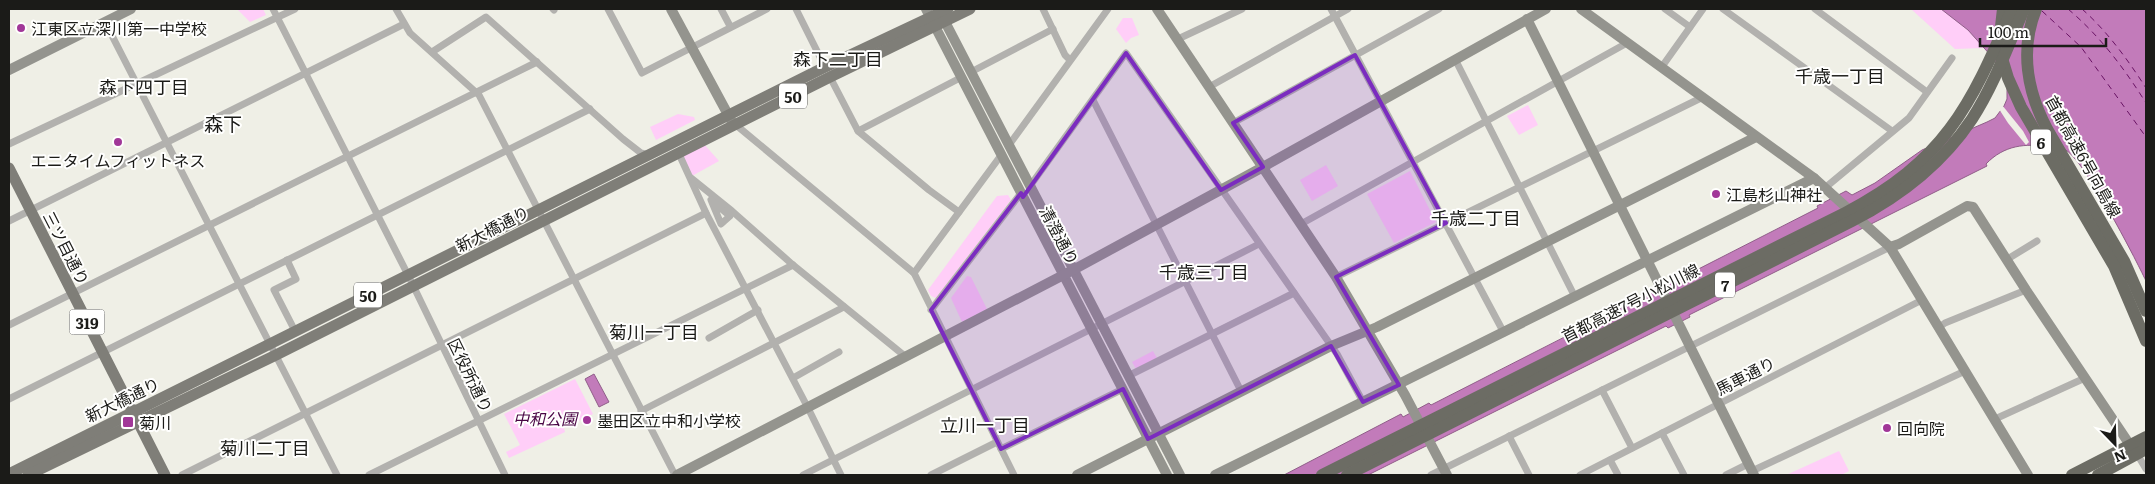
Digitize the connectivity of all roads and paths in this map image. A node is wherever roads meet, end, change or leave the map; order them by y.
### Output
1 (131, 9) edge
2 (273, 9) edge
3 (294, 9) edge
4 (396, 9) edge
5 (608, 9) edge
6 (670, 9) edge
7 (722, 9) edge
8 (766, 9) edge
9 (796, 9) edge
10 (970, 9) edge
11 (1043, 9) edge
12 (1108, 9) edge
13 (1157, 9) edge
14 (1242, 9) edge
15 (1331, 9) edge
16 (1348, 9) edge
17 (1439, 9) edge
18 (1546, 9) edge
19 (1581, 9) edge
20 (1665, 9) edge
21 (1704, 9) edge
22 (1724, 9) edge
23 (1815, 9) edge
24 (2003, 9) edge
25 (2012, 9) edge
26 (2024, 9) edge
27 (2036, 9) edge
28 (117, 12) edge
29 (938, 15) edge
30 (1335, 16) junction
31 (277, 17) junction
32 (1527, 19) junction
33 (106, 22) junction
34 (404, 24) junction
35 (730, 26) junction
36 (1690, 27) junction
37 (1053, 29) junction
38 (1178, 39) junction
39 (1627, 43) junction
40 (691, 47) junction
41 (432, 52) junction
42 (1355, 55) junction
43 (1952, 58) dead end
44 (1455, 59) junction
45 (1070, 60) junction
46 (537, 62) junction
47 (1661, 68) junction
48 (9, 70) edge
49 (305, 72) junction
50 (828, 72) junction
51 (971, 72) junction
52 (962, 77) junction
53 (1559, 82) junction
54 (136, 83) junction
55 (1209, 87) junction
56 (476, 92) junction
57 (1927, 92) junction
58 (1702, 98) junction
59 (1093, 100) junction
60 (1381, 101) junction
61 (590, 109) junction
62 (728, 116) junction
63 (1487, 121) junction
64 (1233, 123) junction
65 (736, 125) junction
66 (858, 131) junction
67 (1892, 131) junction
68 (1756, 137) junction
69 (167, 141) junction
70 (9, 144) edge
71 (1009, 145) junction
72 (508, 150) junction
73 (1593, 151) junction
74 (679, 154) junction
75 (1002, 154) junction
76 (649, 155) junction
77 (347, 156) junction
78 (1413, 162) junction
79 (1263, 167) junction
80 (9, 168) edge
81 (691, 178) junction
82 (1814, 178) junction
83 (1030, 186) junction
84 (1520, 186) junction
85 (1826, 187) junction
86 (1220, 190) junction
87 (1021, 193) junction
88 (1621, 205) junction
89 (30, 210) junction
90 (959, 212) junction
91 (706, 213) junction
92 (377, 215) junction
93 (541, 215) junction
94 (9, 221) edge
95 (1446, 223) junction
96 (1301, 224) junction
97 (209, 225) junction
98 (1157, 225) junction
99 (2037, 241) dead end
100 (1548, 242) junction
101 (1259, 244) junction
102 (1890, 247) junction
103 (287, 260) junction
104 (2006, 260) junction
105 (1648, 261) junction
106 (793, 265) junction
107 (1074, 270) junction
108 (914, 273) junction
109 (408, 275) junction
110 (1064, 275) junction
111 (1336, 277) junction
112 (1475, 278) junction
113 (574, 280) junction
114 (1185, 281) junction
115 (239, 284) junction
116 (413, 286) junction
117 (746, 288) junction
118 (2026, 290) junction
119 (72, 293) junction
120 (1294, 293) junction
121 (1575, 297) junction
122 (1922, 300) junction
123 (844, 307) junction
124 (758, 310) junction
125 (931, 310) junction
126 (2146, 311) edge
127 (9, 325) edge
128 (1096, 326) junction
129 (1938, 328) junction
130 (296, 331) junction
131 (1368, 331) junction
132 (1504, 332) junction
133 (1211, 335) junction
134 (945, 337) junction
135 (709, 338) dead end
136 (2146, 341) edge
137 (774, 343) junction
138 (270, 344) junction
139 (442, 345) junction
140 (1331, 346) junction
141 (1690, 346) junction
142 (102, 352) junction
143 (839, 352) dead end
144 (276, 355) junction
145 (612, 355) junction
146 (906, 357) junction
147 (1965, 371) junction
148 (1128, 376) junction
149 (793, 378) junction
150 (2085, 378) junction
151 (1399, 385) junction
152 (971, 389) junction
153 (1123, 389) junction
154 (1602, 390) junction
155 (1241, 391) junction
156 (9, 399) edge
157 (1363, 402) junction
158 (1718, 404) junction
159 (808, 408) junction
160 (641, 411) junction
161 (306, 414) junction
162 (135, 416) junction
163 (1995, 419) junction
164 (478, 421) junction
165 (1158, 433) junction
166 (1662, 433) junction
167 (1509, 436) junction
168 (2146, 437) edge
169 (1148, 439) junction
170 (997, 442) junction
171 (1632, 448) junction
172 (1001, 449) junction
173 (2138, 450) edge
174 (834, 460) junction
175 (1610, 460) junction
176 (2146, 469) edge
177 (1751, 470) edge
178 (1445, 472) edge
179 (9, 474) edge
180 (28, 475) edge
181 (165, 475) edge
182 (182, 475) edge
183 (337, 475) edge
184 (369, 475) edge
185 (505, 475) edge
186 (676, 475) edge
187 (803, 475) edge
188 (841, 475) edge
189 (931, 475) edge
190 (1014, 475) edge
191 (1077, 475) edge
192 (1167, 475) edge
193 (1180, 475) edge
194 (1215, 475) edge
195 (1322, 475) edge
196 (1347, 475) edge
197 (1431, 475) edge
198 (1529, 475) edge
199 (1580, 475) edge
200 (1618, 475) edge
201 (1684, 475) edge
202 (1726, 475) edge
203 (2028, 475) edge
204 (2072, 475) edge
205 (2098, 475) edge

1 - 28 street
2 - 31 street, 区役所通り
3 - 31 street
4 - 34 street
5 - 40 street
6 - 40 street
7 - 35 street
8 - 35 street
9 - 50 street
10 - 29 main road, 新大橋通り / 50
11 - 37 street
12 - 45 street
13 - 38 street
14 - 38 street
15 - 30 street
16 - 30 street
17 - 42 street
18 - 32 street
19 - 39 street
20 - 36 street
21 - 36 street
22 - 67 street
23 - 57 street
24 - 136 highway, 首都高速6号向島線 / 6, bridge
25 - 195 highway, 首都高速7号小松川線 / 7, bridge
26 - 196 highway, 首都高速7号小松川線 / 7, bridge
27 - 126 highway, 首都高速6号向島線 / 6
28 - 33 street
29 - 50 main road, 新大橋通り / 50
29 - 51 street, 清澄通り
29 - 52 street, 清澄通り
30 - 42 street
30 - 55 street
31 - 49 street, 区役所通り
31 - 54 street
32 - 44 street
32 - 53 street
33 - 48 street
33 - 54 street
34 - 41 street
34 - 49 street
35 - 40 street
36 - 47 street
37 - 45 street
37 - 51 street
38 - 55 street
39 - 47 street
39 - 53 street
40 - 62 street
41 - 46 street
41 - 56 street
42 - 60 street
42 - 64 street
43 - 57 street
44 - 60 street
44 - 63 street
45 - 71 street
46 - 56 street
46 - 61 street
47 - 58 street
49 - 69 street
49 - 77 street, 区役所通り
50 - 62 main road, 新大橋通り / 50
50 - 65 main road, 新大橋通り / 50
50 - 66 street
51 - 71 street, 清澄通り
52 - 66 street
52 - 75 street, 清澄通り
53 - 63 street
53 - 73 street
54 - 69 street
54 - 70 street
55 - 64 street
56 - 72 street
56 - 77 street
57 - 67 street
58 - 68 street
58 - 73 street
59 - 83 street
59 - 86 street
59 - 98 street
60 - 78 street
60 - 79 street
61 - 72 street
61 - 76 street
62 - 65 street
62 - 76 main road, 新大橋通り / 50
63 - 78 street
63 - 84 street
64 - 79 street
65 - 74 main road, 新大橋通り / 50
65 - 108 street
66 - 90 street
67 - 85 street
68 - 82 street
68 - 88 street
69 - 89 street
69 - 97 street
71 - 83 street, 清澄通り
72 - 92 street
72 - 93 street
73 - 84 street
73 - 88 street
74 - 81 street
74 - 93 main road, 新大橋通り / 50
75 - 87 street, 清澄通り
75 - 90 street
76 - 93 main road, 新大橋通り / 50
77 - 92 street, 区役所通り
77 - 97 street
78 - 95 street
78 - 96 street
79 - 86 street
79 - 96 street
80 - 89 main road, 三ツ目通り / 319
81 - 91 street
81 - 106 street
82 - 85 street
82 - 105 street
83 - 107 street, 清澄通り
84 - 95 street
84 - 100 street
85 - 102 street
86 - 98 street
86 - 101 street
87 - 110 street, 清澄通り
87 - 125 street
88 - 100 street
88 - 105 street
89 - 94 street
89 - 119 main road, 三ツ目通り / 319
90 - 108 street
91 - 113 street
91 - 117 street
92 - 103 street
92 - 109 street, 区役所通り
93 - 109 main road, 新大橋通り / 50
93 - 113 street
93 - 116 main road, 新大橋通り / 50
95 - 111 street
95 - 112 street
96 - 111 street
97 - 115 street
97 - 119 street
98 - 107 street
98 - 114 street
99 - 104 street
100 - 112 street
100 - 121 street
101 - 114 street
101 - 120 street
102 - 104 street
102 - 122 street
102 - 141 street
103 - 115 street
103 - 130 street
104 - 118 street
105 - 121 street
105 - 141 street, bridge
106 - 117 street
106 - 123 street
107 - 110 street
107 - 128 street, 清澄通り
108 - 125 street
109 - 116 street, 区役所通り
109 - 130 main road, 新大橋通り / 50
110 - 128 street, 清澄通り
110 - 134 street
111 - 131 street
112 - 131 street
112 - 132 street
113 - 139 street
113 - 145 street
114 - 128 street
114 - 133 street
115 - 138 street
115 - 142 street
116 - 139 street, 区役所通り
116 - 144 main road, 新大橋通り / 50
117 - 124 street
117 - 145 street
118 - 129 street
118 - 150 street
119 - 127 street
119 - 142 main road, 三ツ目通り / 319
120 - 133 street
120 - 140 street
121 - 132 street
122 - 129 street
122 - 158 street, 馬車通り
123 - 137 street
123 - 146 street
124 - 135 street
124 - 137 street
125 - 134 street
128 - 148 street, 清澄通り
128 - 152 street
128 - 153 street, 清澄通り
129 - 147 street
130 - 138 main road, 新大橋通り / 50
131 - 140 street
131 - 151 street
132 - 151 street
133 - 148 street
133 - 155 street
134 - 146 street
134 - 152 street
137 - 149 street
137 - 160 street
138 - 144 street
138 - 162 main road, 新大橋通り / 50
139 - 161 street
139 - 164 street, 区役所通り
140 - 155 street
140 - 157 street
141 - 154 street
141 - 158 street
142 - 156 street
142 - 162 main road, 三ツ目通り / 319
143 - 149 street
144 - 161 street
144 - 162 main road, 新大橋通り / 50
145 - 160 street
145 - 164 street
146 - 159 street
147 - 163 street
147 - 177 street
148 - 165 street, 清澄通り
149 - 159 street
150 - 163 street
150 - 173 street
151 - 157 street
151 - 178 street
152 - 170 street
152 - 174 street
153 - 169 street, 清澄通り
153 - 172 street
154 - 167 street
154 - 171 street
155 - 165 street
157 - 194 street
158 - 166 street, 馬車通り
158 - 177 street
159 - 174 street
159 - 186 street
160 - 186 street
161 - 182 street
161 - 183 street
162 - 179 main road, 新大橋通り / 50
162 - 180 main road, 新大橋通り / 50
162 - 181 main road, 三ツ目通り / 319
163 - 203 street
164 - 184 street
164 - 185 street, 区役所通り
165 - 169 street
165 - 193 street, 清澄通り
166 - 171 street, 馬車通り
166 - 201 street
167 - 178 street
167 - 198 street
168 - 173 highway
169 - 191 street
169 - 192 street, 清澄通り
170 - 172 street
170 - 189 street
171 - 175 street, 馬車通り
172 - 190 street
173 - 176 street
173 - 204 highway
173 - 205 highway
174 - 187 street
174 - 188 street
175 - 199 street, 馬車通り
175 - 200 street
177 - 202 street
178 - 197 street

